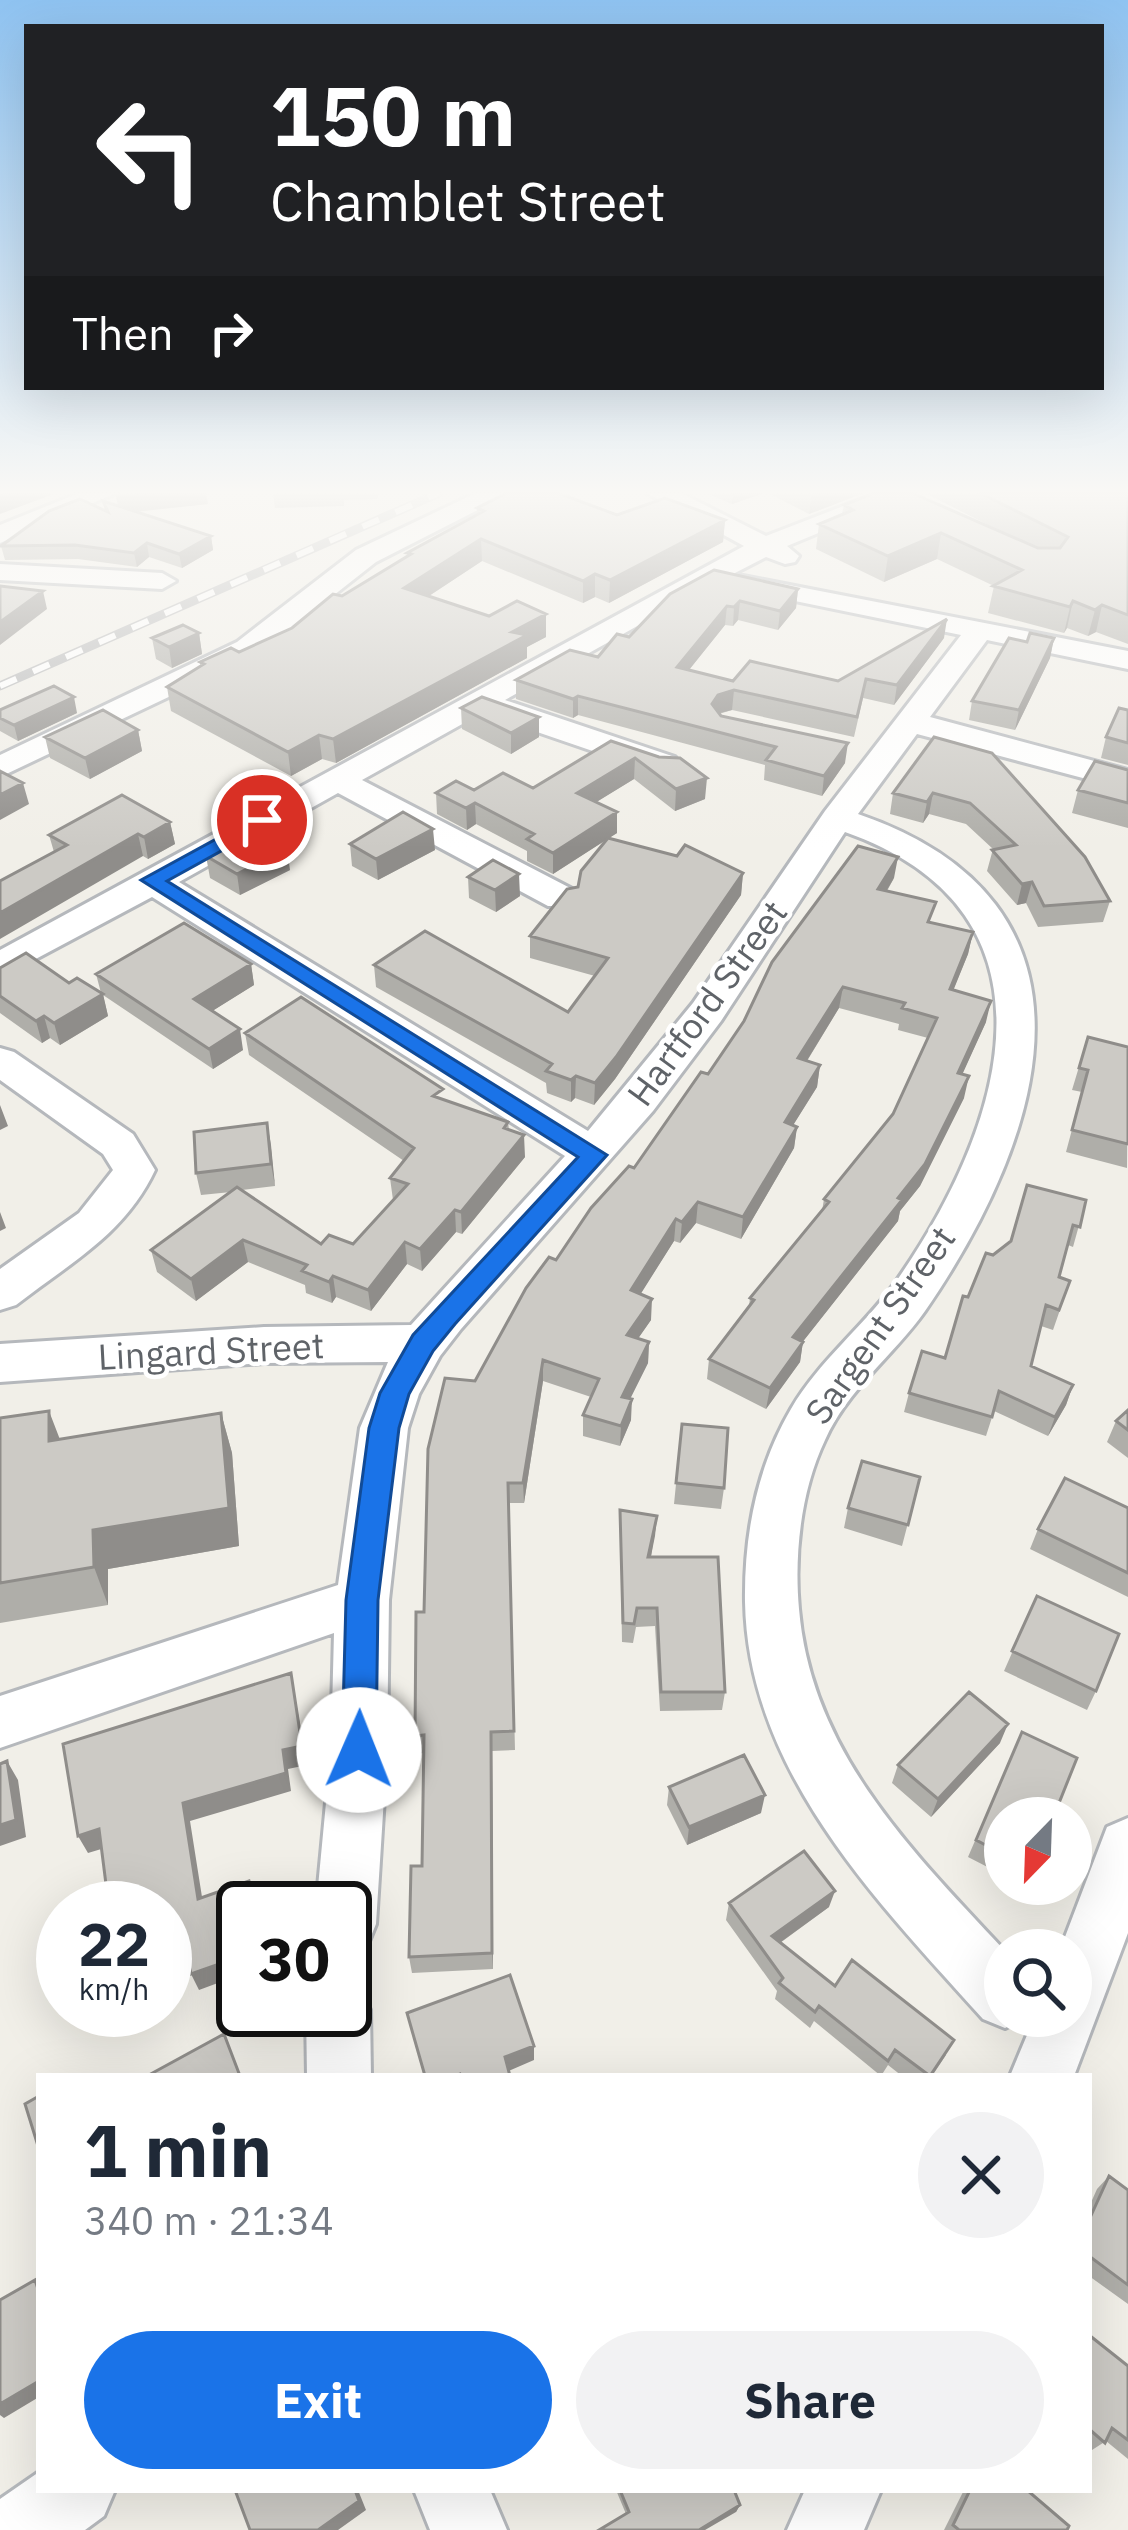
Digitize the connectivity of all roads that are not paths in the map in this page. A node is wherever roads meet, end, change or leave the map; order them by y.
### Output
1 (300, 611) edge
2 (641, 611) edge
3 (885, 611) edge
4 (903, 611) edge
5 (918, 618) junction
6 (979, 632) junction
7 (1128, 660) edge
8 (478, 701) junction
9 (910, 722) junction
10 (671, 766) edge
11 (0, 767) edge
12 (336, 779) junction
13 (1128, 780) edge
14 (837, 818) junction
15 (152, 880) junction
16 (561, 898) edge
17 (0, 966) edge
18 (0, 1061) edge
19 (594, 1155) junction
20 (0, 1293) edge
21 (423, 1343) junction
22 (0, 1363) edge
23 (362, 1600) junction
24 (0, 1722) edge
25 (1128, 1847) edge
26 (348, 1881) edge
27 (1092, 1934) edge
28 (984, 1974) edge
29 (338, 2037) edge
30 (339, 2073) edge
31 (73, 2493) edge
32 (452, 2493) edge
33 (843, 2493) edge
34 (21, 2530) edge
35 (470, 2530) edge
36 (825, 2530) edge

1 - 11 street
2 - 8 street
3 - 5 street
4 - 5 street
5 - 6 street
6 - 7 street
6 - 9 street, Hartford Street
8 - 10 street
8 - 12 street
9 - 13 street
9 - 14 street, Hartford Street
12 - 15 street
12 - 16 street
14 - 19 street, Hartford Street
14 - 28 street, Sargent Street
15 - 17 street
15 - 19 street
18 - 20 street
19 - 21 street, Hartford Street
21 - 22 street, Lingard Street
21 - 23 street, Hartford Street
23 - 24 street
23 - 26 street, Hartford Street
25 - 27 street
29 - 30 street
31 - 34 street
32 - 35 street
33 - 36 street

